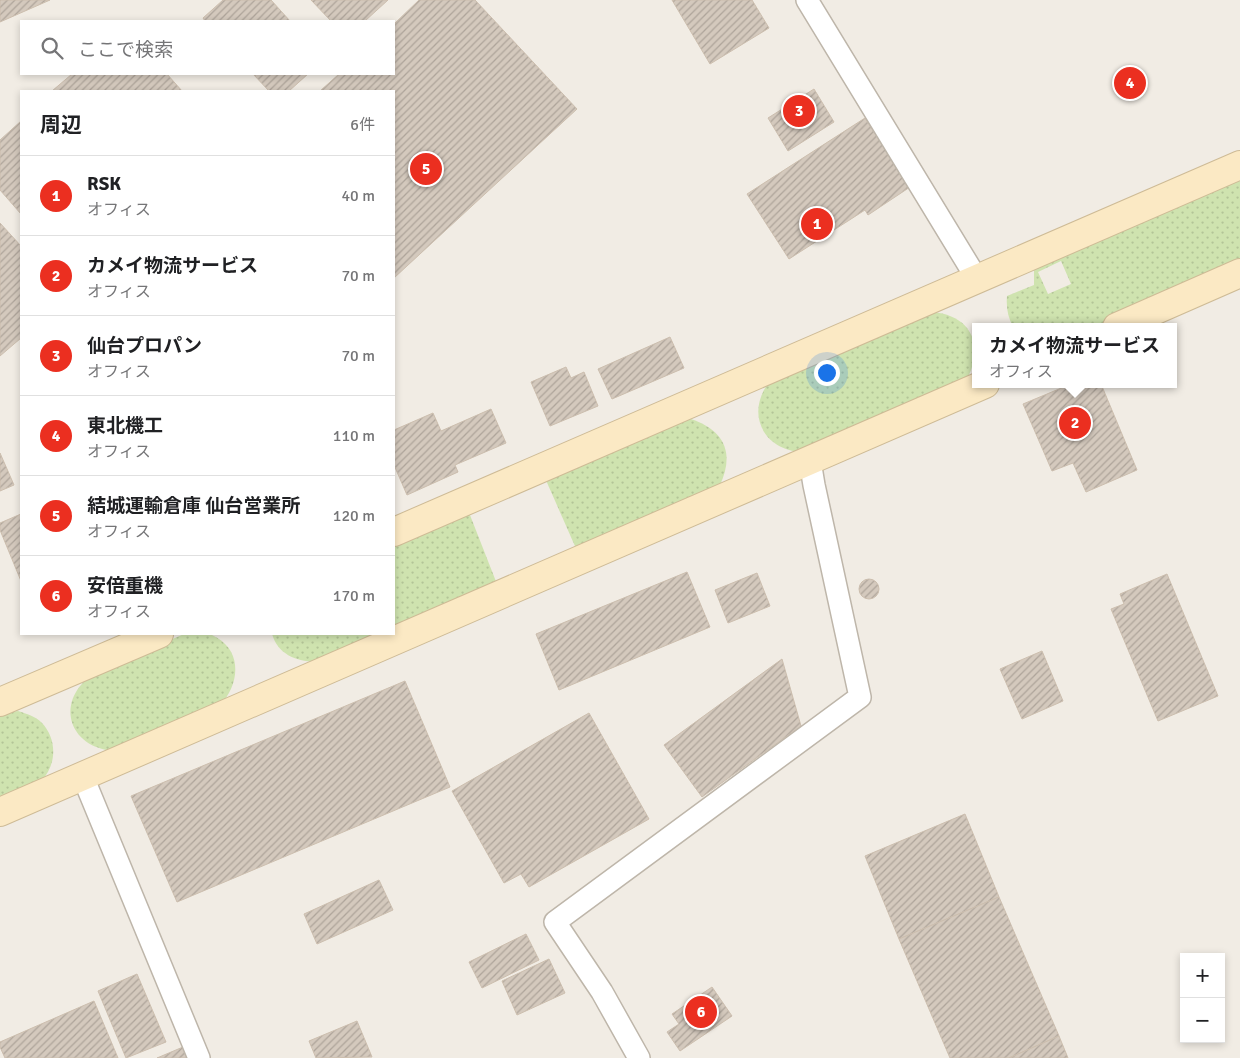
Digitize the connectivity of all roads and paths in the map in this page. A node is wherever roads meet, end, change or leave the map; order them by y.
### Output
1 (807, 0) edge
2 (1240, 165) edge
3 (1240, 273) edge
4 (977, 279) junction
5 (1126, 323) edge
6 (976, 388) edge
7 (810, 460) junction
8 (395, 532) edge
9 (156, 635) edge
10 (0, 702) edge
11 (83, 777) junction
12 (0, 812) edge
13 (199, 1058) edge
14 (639, 1058) edge

1 - 4 street
2 - 4 street
3 - 5 street
4 - 8 street
6 - 7 street
7 - 11 street
7 - 14 street
9 - 10 street
11 - 12 street
11 - 13 street

